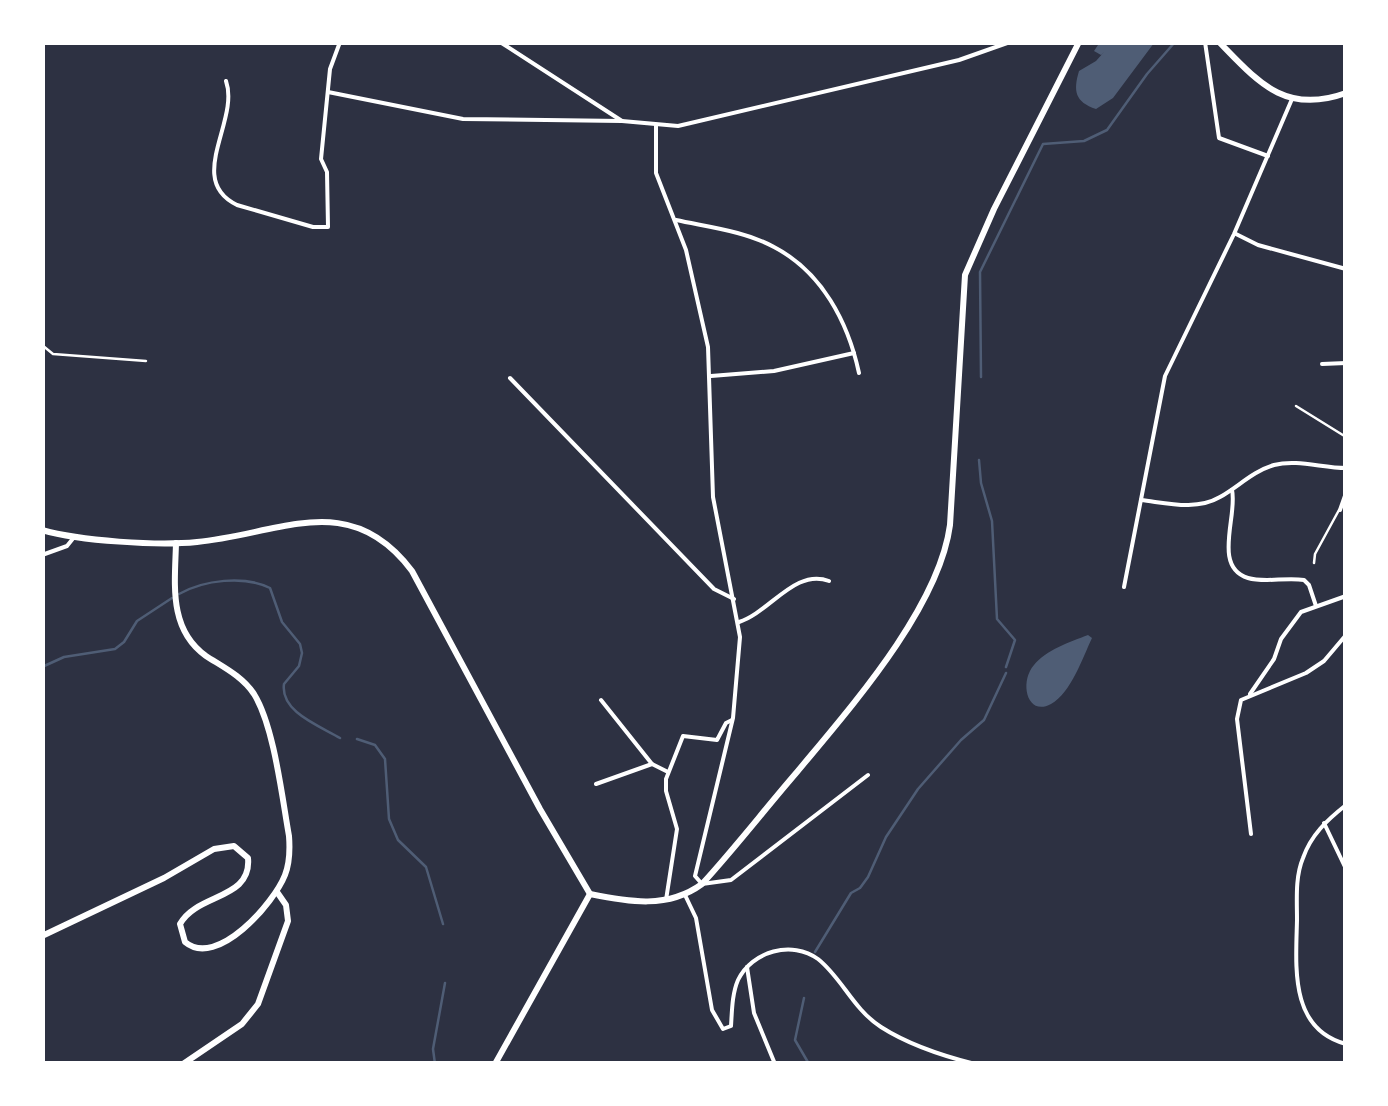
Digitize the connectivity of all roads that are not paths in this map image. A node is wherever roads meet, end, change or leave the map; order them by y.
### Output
1 (340, 42) edge
2 (500, 42) edge
3 (1010, 42) edge
4 (1079, 42) edge
5 (1205, 42) edge
6 (1219, 42) edge
7 (226, 80) dead end
8 (328, 92) junction
9 (1346, 93) edge
10 (1292, 99) junction
11 (622, 121) junction
12 (656, 126) junction
13 (1268, 156) junction
14 (676, 220) junction
15 (1234, 234) junction
16 (1346, 269) edge
17 (42, 345) edge
18 (855, 353) junction
19 (146, 361) dead end
20 (1322, 364) dead end
21 (1346, 364) edge
22 (859, 373) dead end
23 (711, 376) junction
24 (510, 378) dead end
25 (1346, 468) edge
26 (1232, 490) junction
27 (1346, 492) edge
28 (1140, 500) junction
29 (1340, 510) joint
30 (42, 530) edge
31 (75, 536) junction
32 (176, 542) junction
33 (42, 555) edge
34 (1314, 563) dead end
35 (829, 581) dead end
36 (1124, 587) dead end
37 (1346, 596) edge
38 (734, 600) junction
39 (1316, 606) junction
40 (739, 622) junction
41 (1346, 636) edge
42 (1250, 694) junction
43 (601, 700) dead end
44 (732, 720) junction
45 (652, 764) junction
46 (668, 772) junction
47 (868, 776) dead end
48 (596, 784) dead end
49 (1346, 804) edge
50 (1324, 823) junction
51 (1252, 834) dead end
52 (1346, 869) edge
53 (702, 884) junction
54 (276, 892) junction
55 (590, 894) junction
56 (685, 895) junction
57 (666, 900) junction
58 (42, 936) edge
59 (747, 967) junction
60 (1346, 1044) edge
61 (183, 1064) edge
62 (495, 1064) edge
63 (774, 1064) edge
64 (975, 1064) edge

1 - 8 street
2 - 11 street
3 - 12 street
4 - 53 main road
5 - 13 street
6 - 10 main road
7 - 8 street
8 - 11 street
9 - 10 main road
10 - 13 street
11 - 12 street
12 - 14 street
13 - 15 street
14 - 18 street
14 - 23 street
15 - 16 street
15 - 28 street
17 - 19 lane
18 - 22 street
18 - 23 street
20 - 21 street
23 - 38 street
24 - 38 street
25 - 26 street
26 - 28 street
26 - 39 street
27 - 29 street
28 - 36 street
29 - 34 lane
30 - 31 main road
31 - 32 main road
31 - 33 street
32 - 54 main road
32 - 55 main road
35 - 40 street
37 - 39 street
38 - 40 street
39 - 42 street
40 - 44 street
41 - 42 street
42 - 51 street
43 - 45 street
44 - 46 street
44 - 53 street
45 - 46 street
45 - 48 street
46 - 57 street
47 - 53 street
49 - 50 street
50 - 52 street
50 - 60 street
53 - 56 main road
54 - 58 main road
54 - 61 main road
55 - 57 main road
55 - 62 main road
56 - 57 main road
56 - 59 street
59 - 63 street
59 - 64 street

